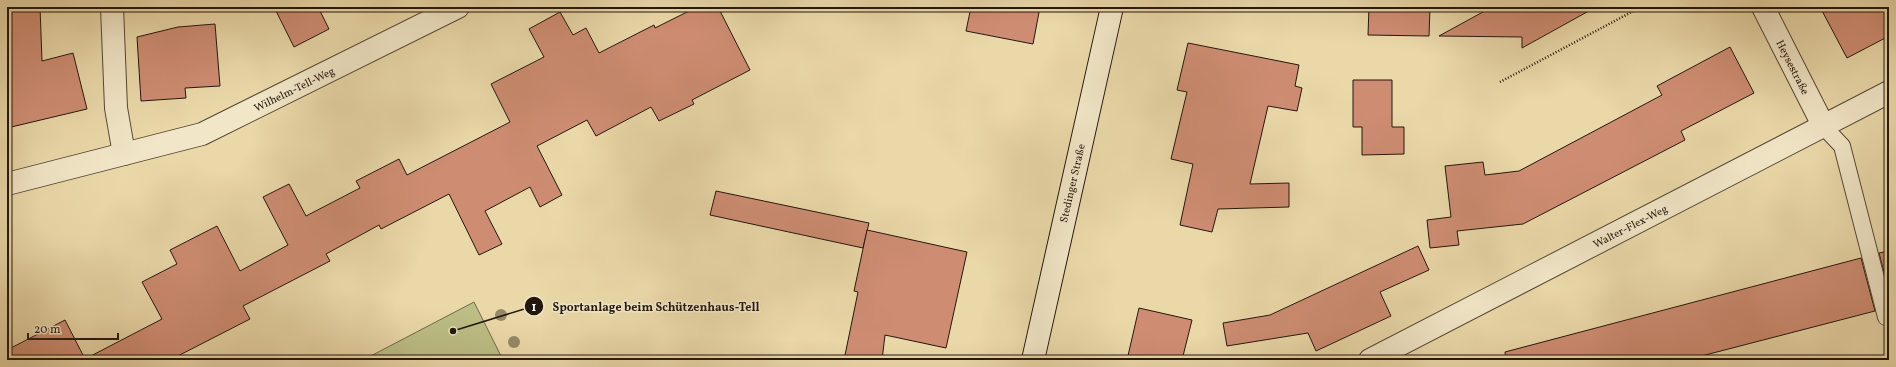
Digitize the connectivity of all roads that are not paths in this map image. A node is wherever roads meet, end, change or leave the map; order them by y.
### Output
1 (112, 7) edge
2 (458, 7) edge
3 (1112, 7) edge
4 (1763, 7) edge
5 (1889, 92) edge
6 (1824, 126) junction
7 (124, 154) junction
8 (7, 184) edge
9 (1889, 317) edge
10 (1033, 360) edge
11 (1370, 360) edge

1 - 7 street
2 - 7 street, Wilhelm-Tell-Weg
3 - 10 street, Stedinger Straße
4 - 6 street, Heysestraße
5 - 6 street, Walter-Flex-Weg
6 - 9 lane
6 - 11 street, Walter-Flex-Weg
7 - 8 street, Wilhelm-Tell-Weg

